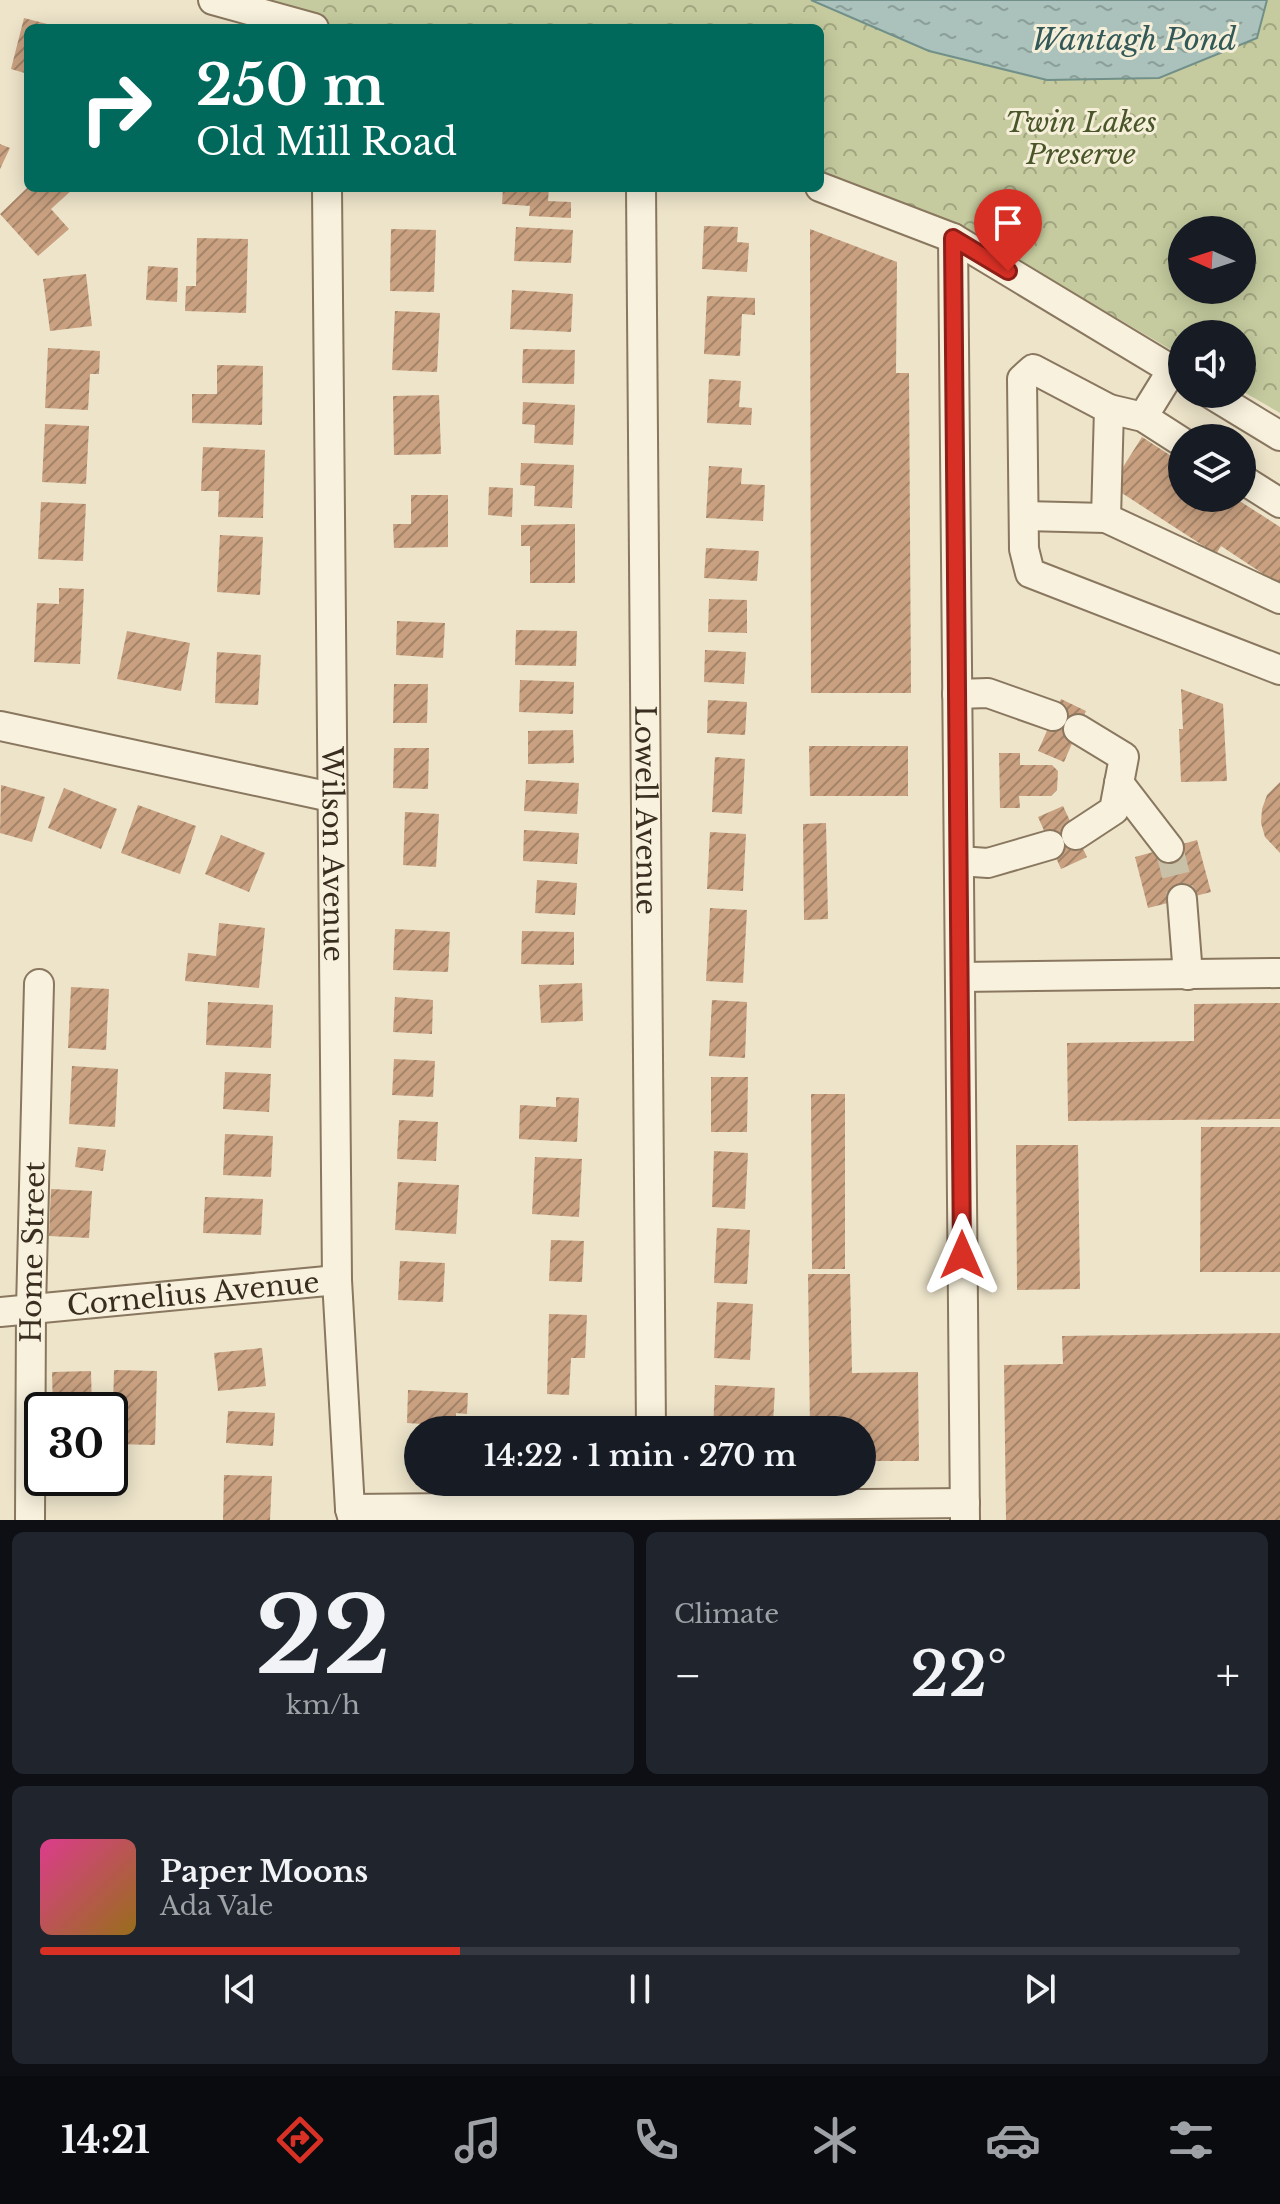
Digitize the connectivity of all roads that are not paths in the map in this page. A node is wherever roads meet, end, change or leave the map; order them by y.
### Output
1 (213, 0) edge
2 (300, 24) edge
3 (824, 189) edge
4 (327, 192) edge
5 (641, 192) edge
6 (953, 238) junction
7 (1168, 368) edge
8 (1168, 385) edge
9 (1234, 408) edge
10 (1109, 409) junction
11 (1143, 417) junction
12 (1168, 433) edge
13 (1280, 436) edge
14 (1256, 488) edge
15 (1280, 503) edge
16 (1024, 516) junction
17 (1106, 518) junction
18 (1280, 599) edge
19 (1280, 670) edge
20 (957, 694) junction
21 (1053, 716) dead end
22 (0, 726) edge
23 (1078, 729) dead end
24 (1119, 783) junction
25 (331, 797) junction
26 (1169, 848) tunnel mouth
27 (959, 861) junction
28 (1182, 899) tunnel mouth
29 (1280, 973) edge
30 (1188, 975) junction
31 (960, 977) junction
32 (39, 984) dead end
33 (337, 1280) junction
34 (31, 1309) junction
35 (0, 1312) edge
36 (651, 1416) edge
37 (609, 1496) edge
38 (704, 1496) edge
39 (965, 1511) edge
40 (352, 1514) edge
41 (30, 1520) edge

1 - 2 street
3 - 6 street
4 - 25 street, Wilson Avenue
5 - 36 street, Lowell Avenue
6 - 7 street
6 - 20 street
8 - 11 street
9 - 13 street
10 - 11 street
10 - 16 street
10 - 17 street
11 - 12 street
14 - 15 street
16 - 17 street
16 - 19 street
17 - 18 street
20 - 21 street
20 - 27 street
22 - 25 street
23 - 24 street
24 - 26 street
24 - 27 street
25 - 33 street, Wilson Avenue
27 - 31 street
28 - 30 street
29 - 30 street
30 - 31 street
31 - 39 street
32 - 34 street, Home Street
33 - 34 street, Cornelius Avenue
33 - 40 street, Wilson Avenue
34 - 35 street, Cornelius Avenue
34 - 41 street, Home Street
37 - 40 street
38 - 39 street

